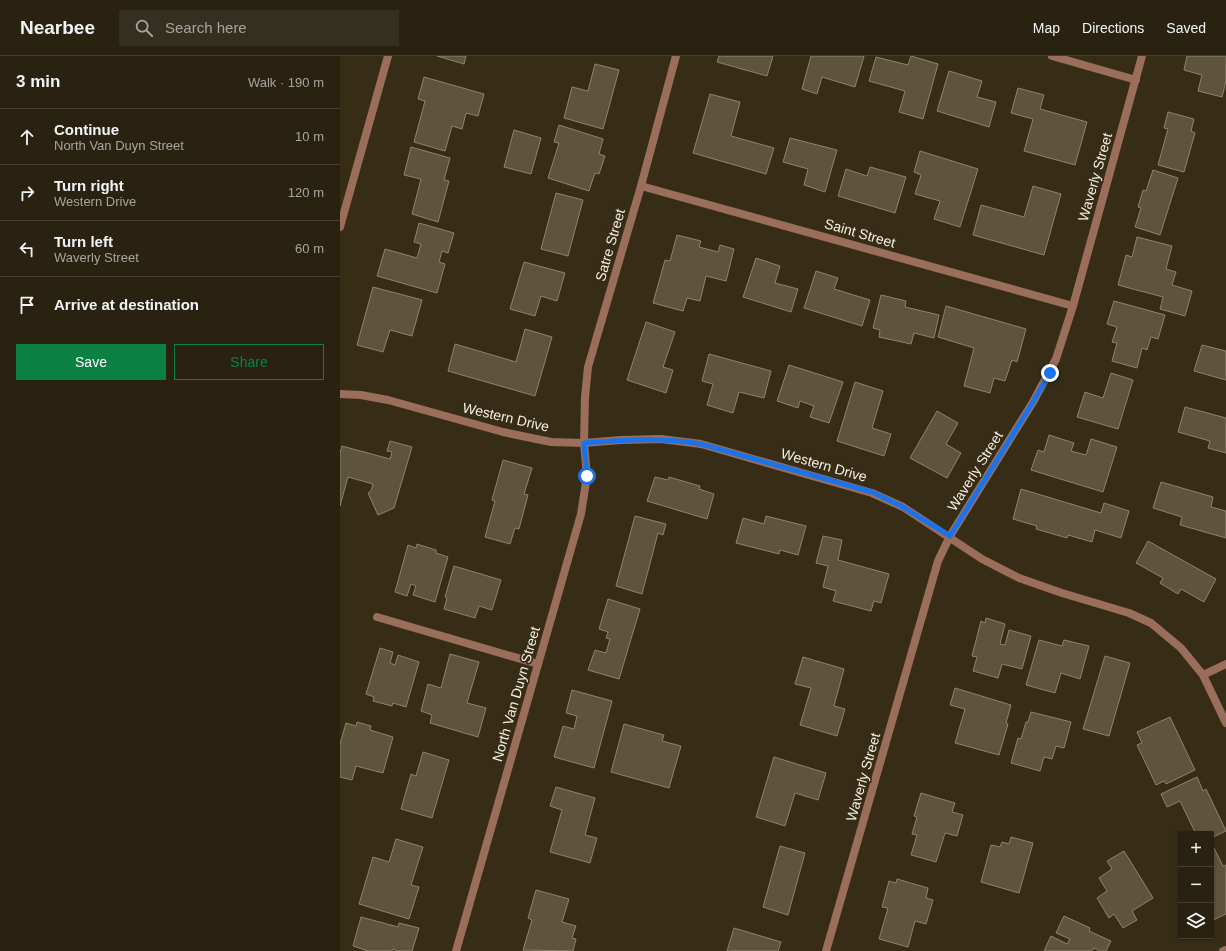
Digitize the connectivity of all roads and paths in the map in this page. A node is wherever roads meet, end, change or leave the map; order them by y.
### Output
1 (388, 56) edge
2 (676, 56) edge
3 (1052, 56) edge
4 (1142, 56) edge
5 (1136, 80) junction
6 (641, 186) junction
7 (340, 227) edge
8 (1073, 306) junction
9 (340, 394) edge
10 (584, 443) junction
11 (950, 536) junction
12 (377, 617) dead end
13 (538, 664) junction
14 (1226, 664) edge
15 (1203, 675) junction
16 (1226, 722) edge
17 (1226, 950) edge
18 (456, 951) edge
19 (826, 951) edge
20 (1223, 951) edge

1 - 7 street
2 - 6 street, Satre Street
3 - 5 street
4 - 5 street, Waverly Street
5 - 8 street, Waverly Street
6 - 8 street, Saint Street
6 - 10 street, Satre Street
8 - 11 street, Waverly Street
9 - 10 street, Western Drive
10 - 11 street, Western Drive
10 - 13 street, North Van Duyn Street
11 - 15 street, Western Drive
11 - 19 street, Waverly Street
12 - 13 street
13 - 18 street, North Van Duyn Street
14 - 15 street
15 - 16 street, Western Drive
17 - 20 street

